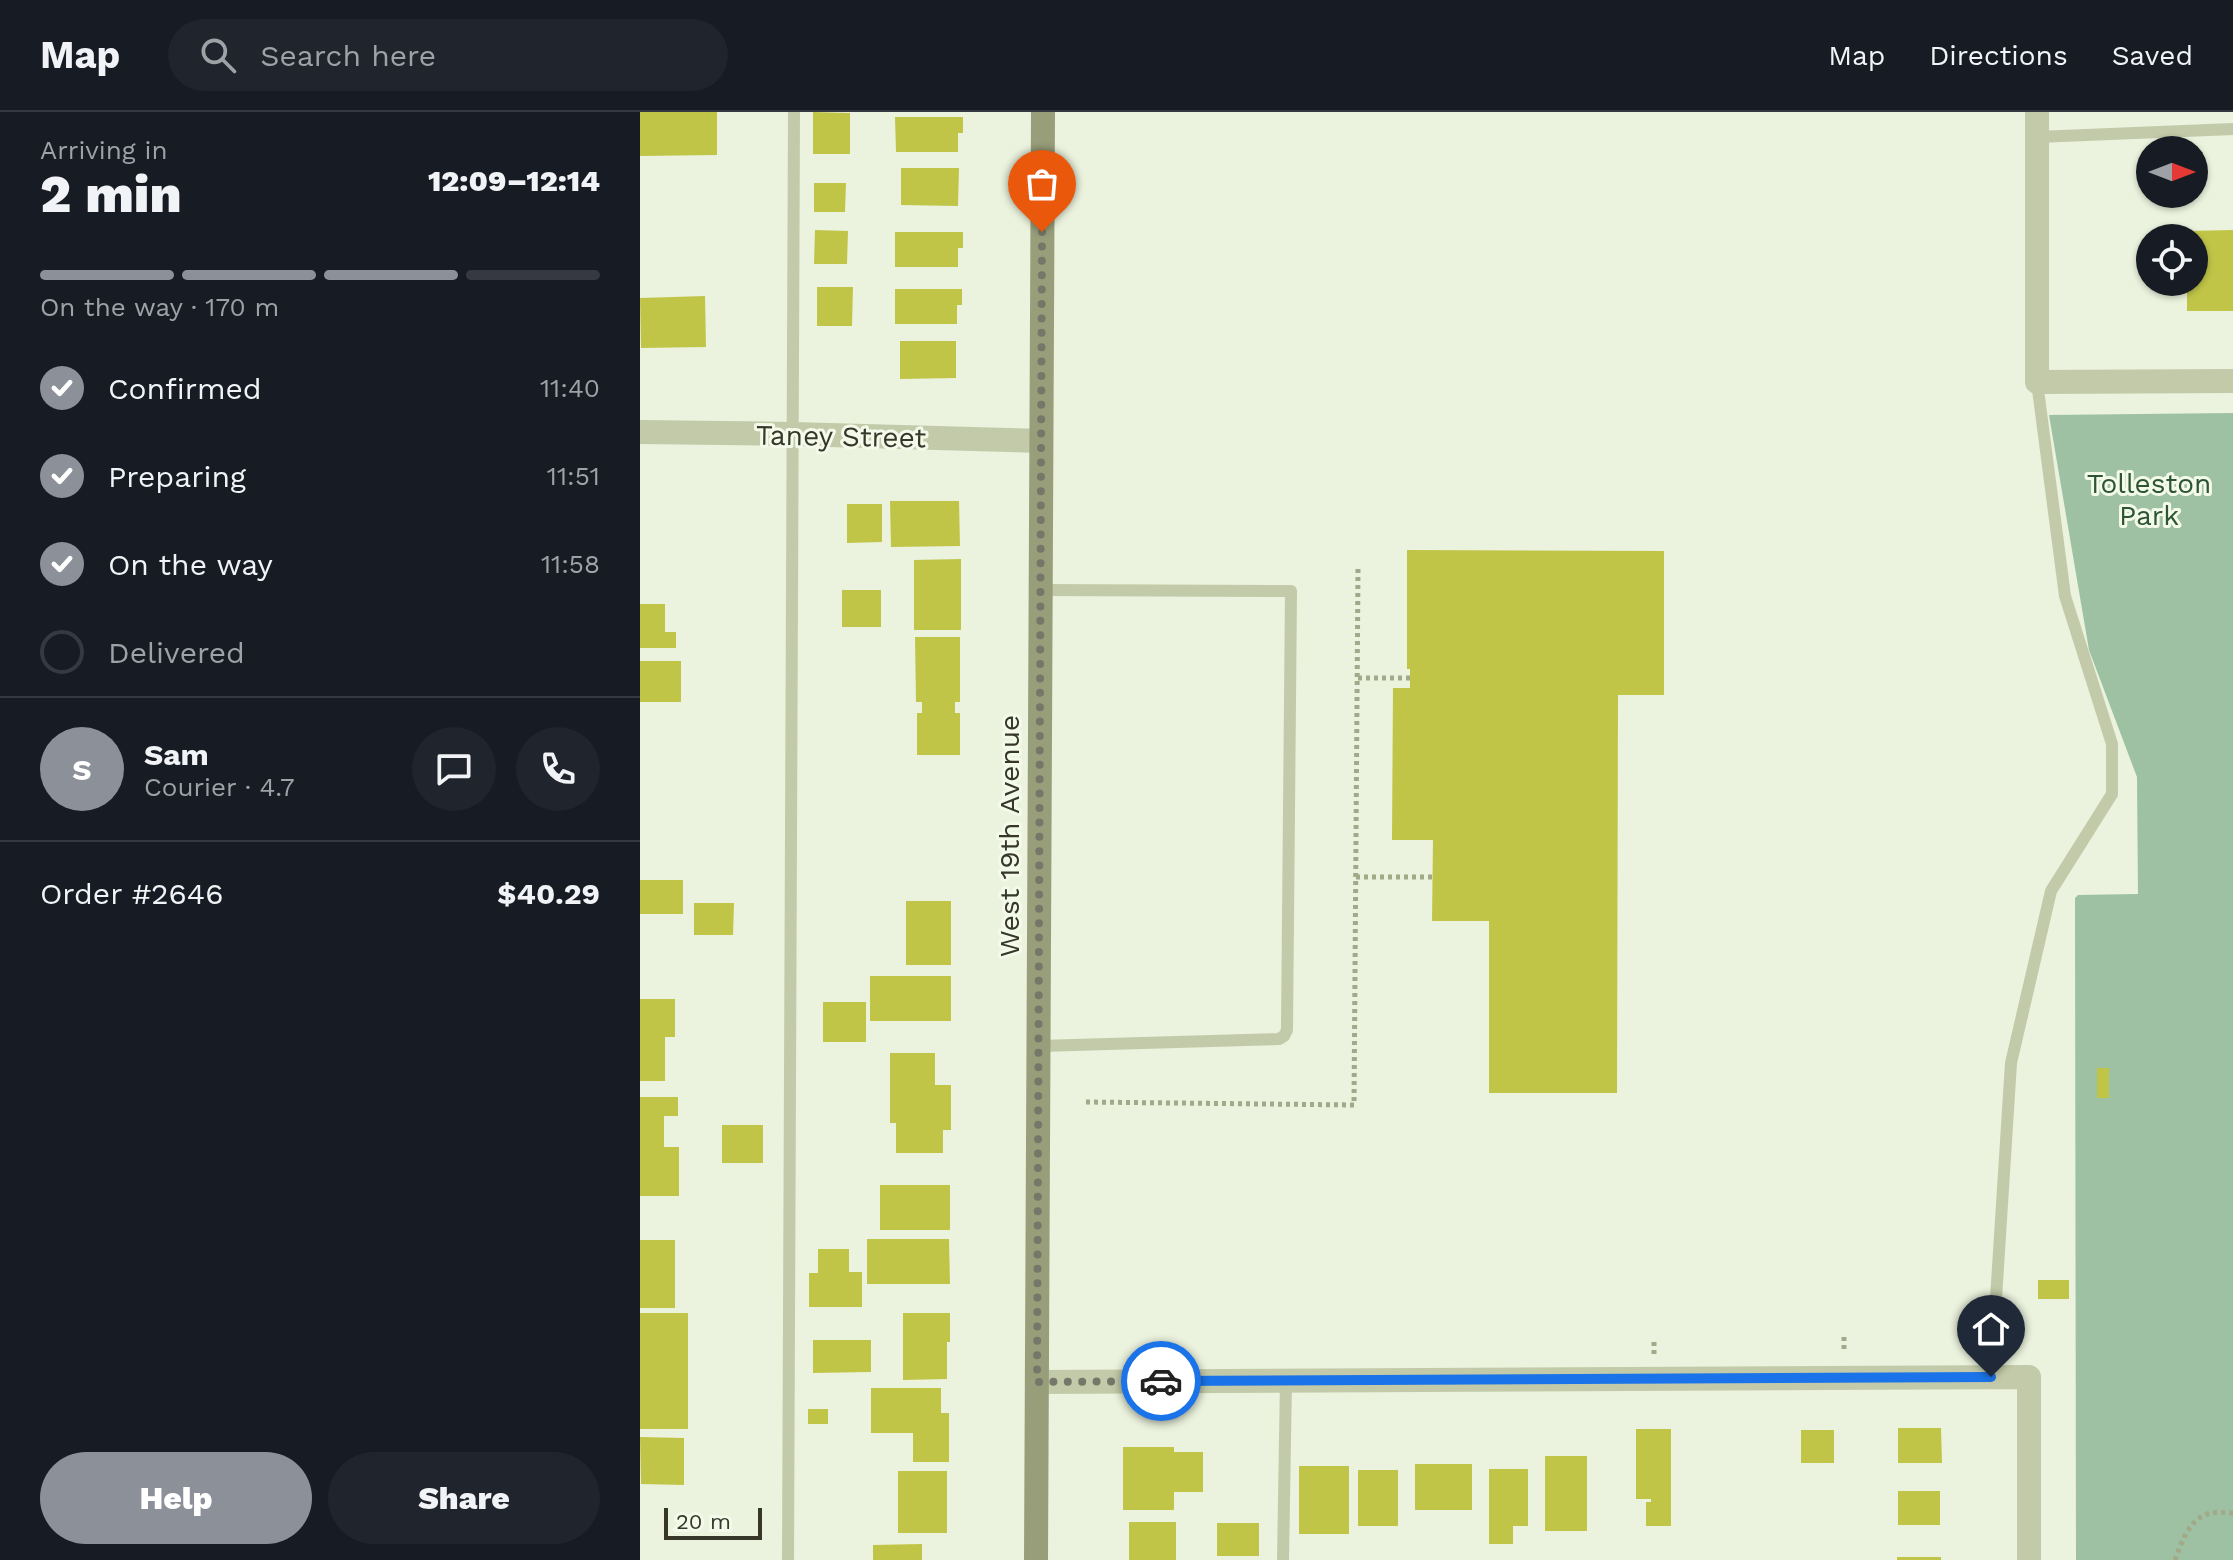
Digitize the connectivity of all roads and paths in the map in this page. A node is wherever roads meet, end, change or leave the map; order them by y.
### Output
1 (794, 112) edge
2 (1043, 112) edge
3 (2037, 112) edge
4 (2233, 129) edge
5 (2037, 137) junction
6 (2233, 381) edge
7 (2037, 382) junction
8 (640, 432) edge
9 (793, 434) junction
10 (1041, 441) junction
11 (1358, 567) dead end
12 (1040, 590) junction
13 (1358, 678) junction
14 (1410, 678) dead end
15 (1356, 877) junction
16 (1432, 877) dead end
17 (1039, 1046) junction
18 (1086, 1102) dead end
19 (1844, 1337) dead end
20 (1654, 1339) dead end
21 (1844, 1354) dead end
22 (1654, 1355) dead end
23 (1991, 1377) junction
24 (1286, 1380) junction
25 (1037, 1382) junction
26 (2233, 1513) edge
27 (788, 1560) edge
28 (1036, 1560) edge
29 (1283, 1560) edge
30 (2029, 1560) edge
31 (2175, 1560) edge

1 - 9 lane
2 - 10 street, West 19th Avenue
3 - 5 street
4 - 5 lane
5 - 7 street
6 - 7 street
7 - 23 lane
8 - 9 street, Taney Street
9 - 10 street, Taney Street
9 - 27 lane
10 - 12 street, West 19th Avenue
11 - 13 path
12 - 17 street, West 19th Avenue
12 - 17 lane
13 - 14 path
13 - 15 path
15 - 16 path
15 - 18 path
17 - 25 street, West 19th Avenue
19 - 21 path
20 - 22 path
23 - 24 street
23 - 30 street
24 - 25 street
24 - 29 lane
25 - 28 street, West 19th Avenue
26 - 31 path

